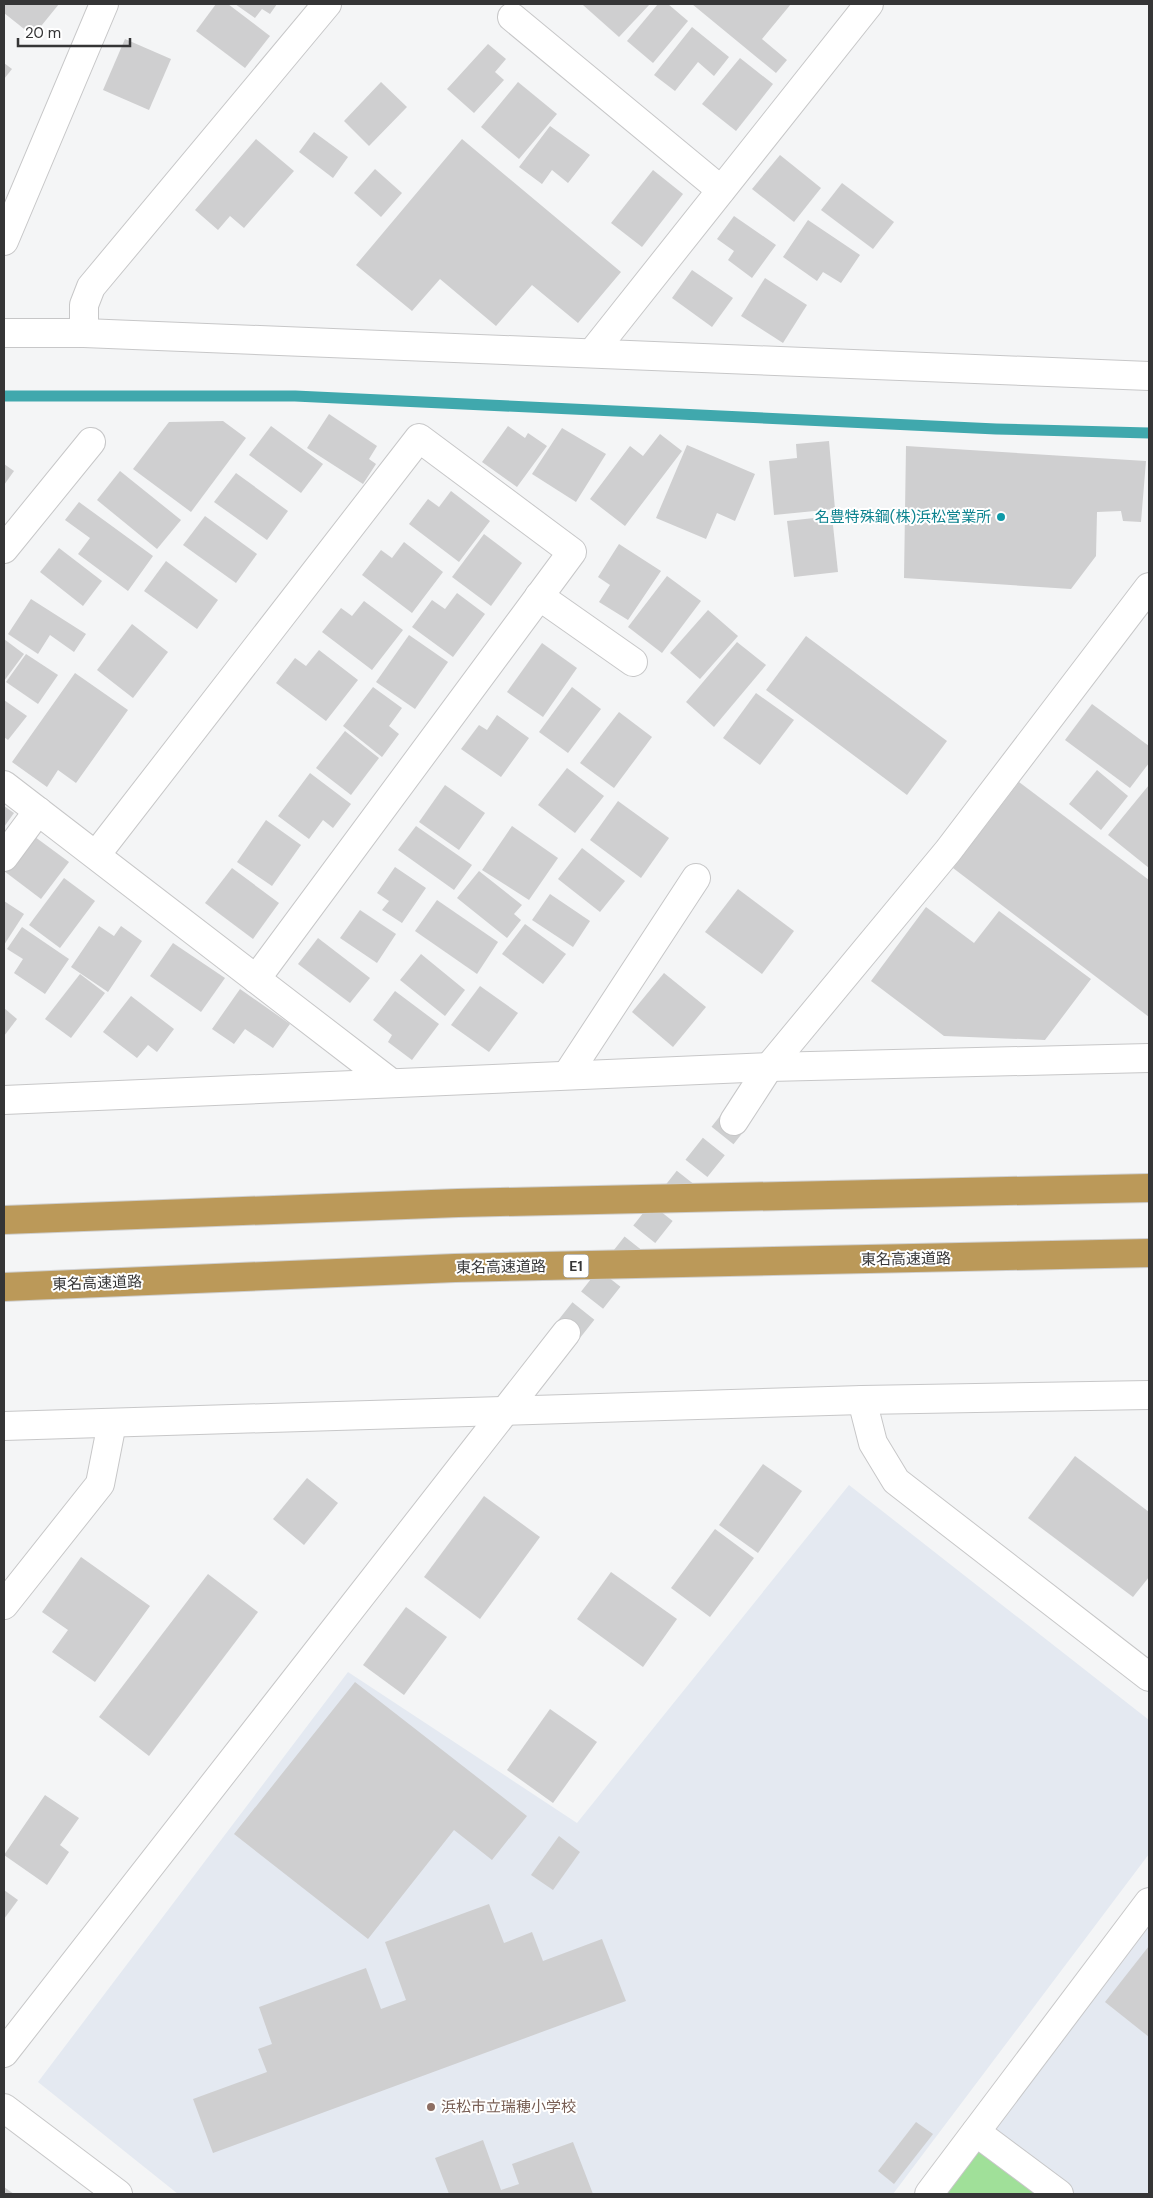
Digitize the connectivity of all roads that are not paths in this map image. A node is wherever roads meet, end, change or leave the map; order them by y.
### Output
1 (104, 4) edge
2 (327, 4) edge
3 (869, 4) edge
4 (512, 17) dead end
5 (721, 190) junction
6 (4, 241) edge
7 (4, 333) edge
8 (84, 333) junction
9 (592, 353) junction
10 (1149, 376) edge
11 (91, 442) dead end
12 (4, 548) edge
13 (1149, 587) edge
14 (539, 596) junction
15 (633, 662) dead end
16 (4, 785) edge
17 (38, 812) junction
18 (96, 855) junction
19 (4, 857) edge
20 (696, 878) dead end
21 (256, 979) junction
22 (1149, 1058) edge
23 (769, 1067) junction
24 (567, 1075) junction
25 (390, 1082) junction
26 (4, 1100) edge
27 (734, 1121) tunnel mouth
28 (1149, 1188) edge
29 (4, 1220) edge
30 (1149, 1253) edge
31 (4, 1286) edge
32 (566, 1333) tunnel mouth
33 (1149, 1395) edge
34 (862, 1400) junction
35 (504, 1411) junction
36 (112, 1423) junction
37 (4, 1426) edge
38 (4, 1605) edge
39 (1149, 1677) edge
40 (1149, 1902) edge
41 (4, 2052) edge
42 (4, 2108) edge
43 (976, 2132) junction
44 (118, 2194) edge
45 (929, 2194) edge
46 (1059, 2194) edge

1 - 6 street
2 - 8 street
3 - 5 street
4 - 5 street
5 - 9 street
7 - 8 street
8 - 9 street
9 - 10 street
11 - 12 street
13 - 23 street
14 - 15 street
14 - 18 street
14 - 21 street
16 - 17 street
17 - 18 street
17 - 19 street
18 - 21 street
20 - 24 street
21 - 25 street
22 - 23 street
23 - 24 street
23 - 27 street
24 - 25 street
25 - 26 street
28 - 29 highway
30 - 31 highway, 東名高速道路 / E1
32 - 35 street
33 - 34 street
34 - 35 street
34 - 39 street
35 - 36 street
35 - 41 street
36 - 37 street
36 - 38 street
40 - 43 street
42 - 44 street
43 - 45 street
43 - 46 street

